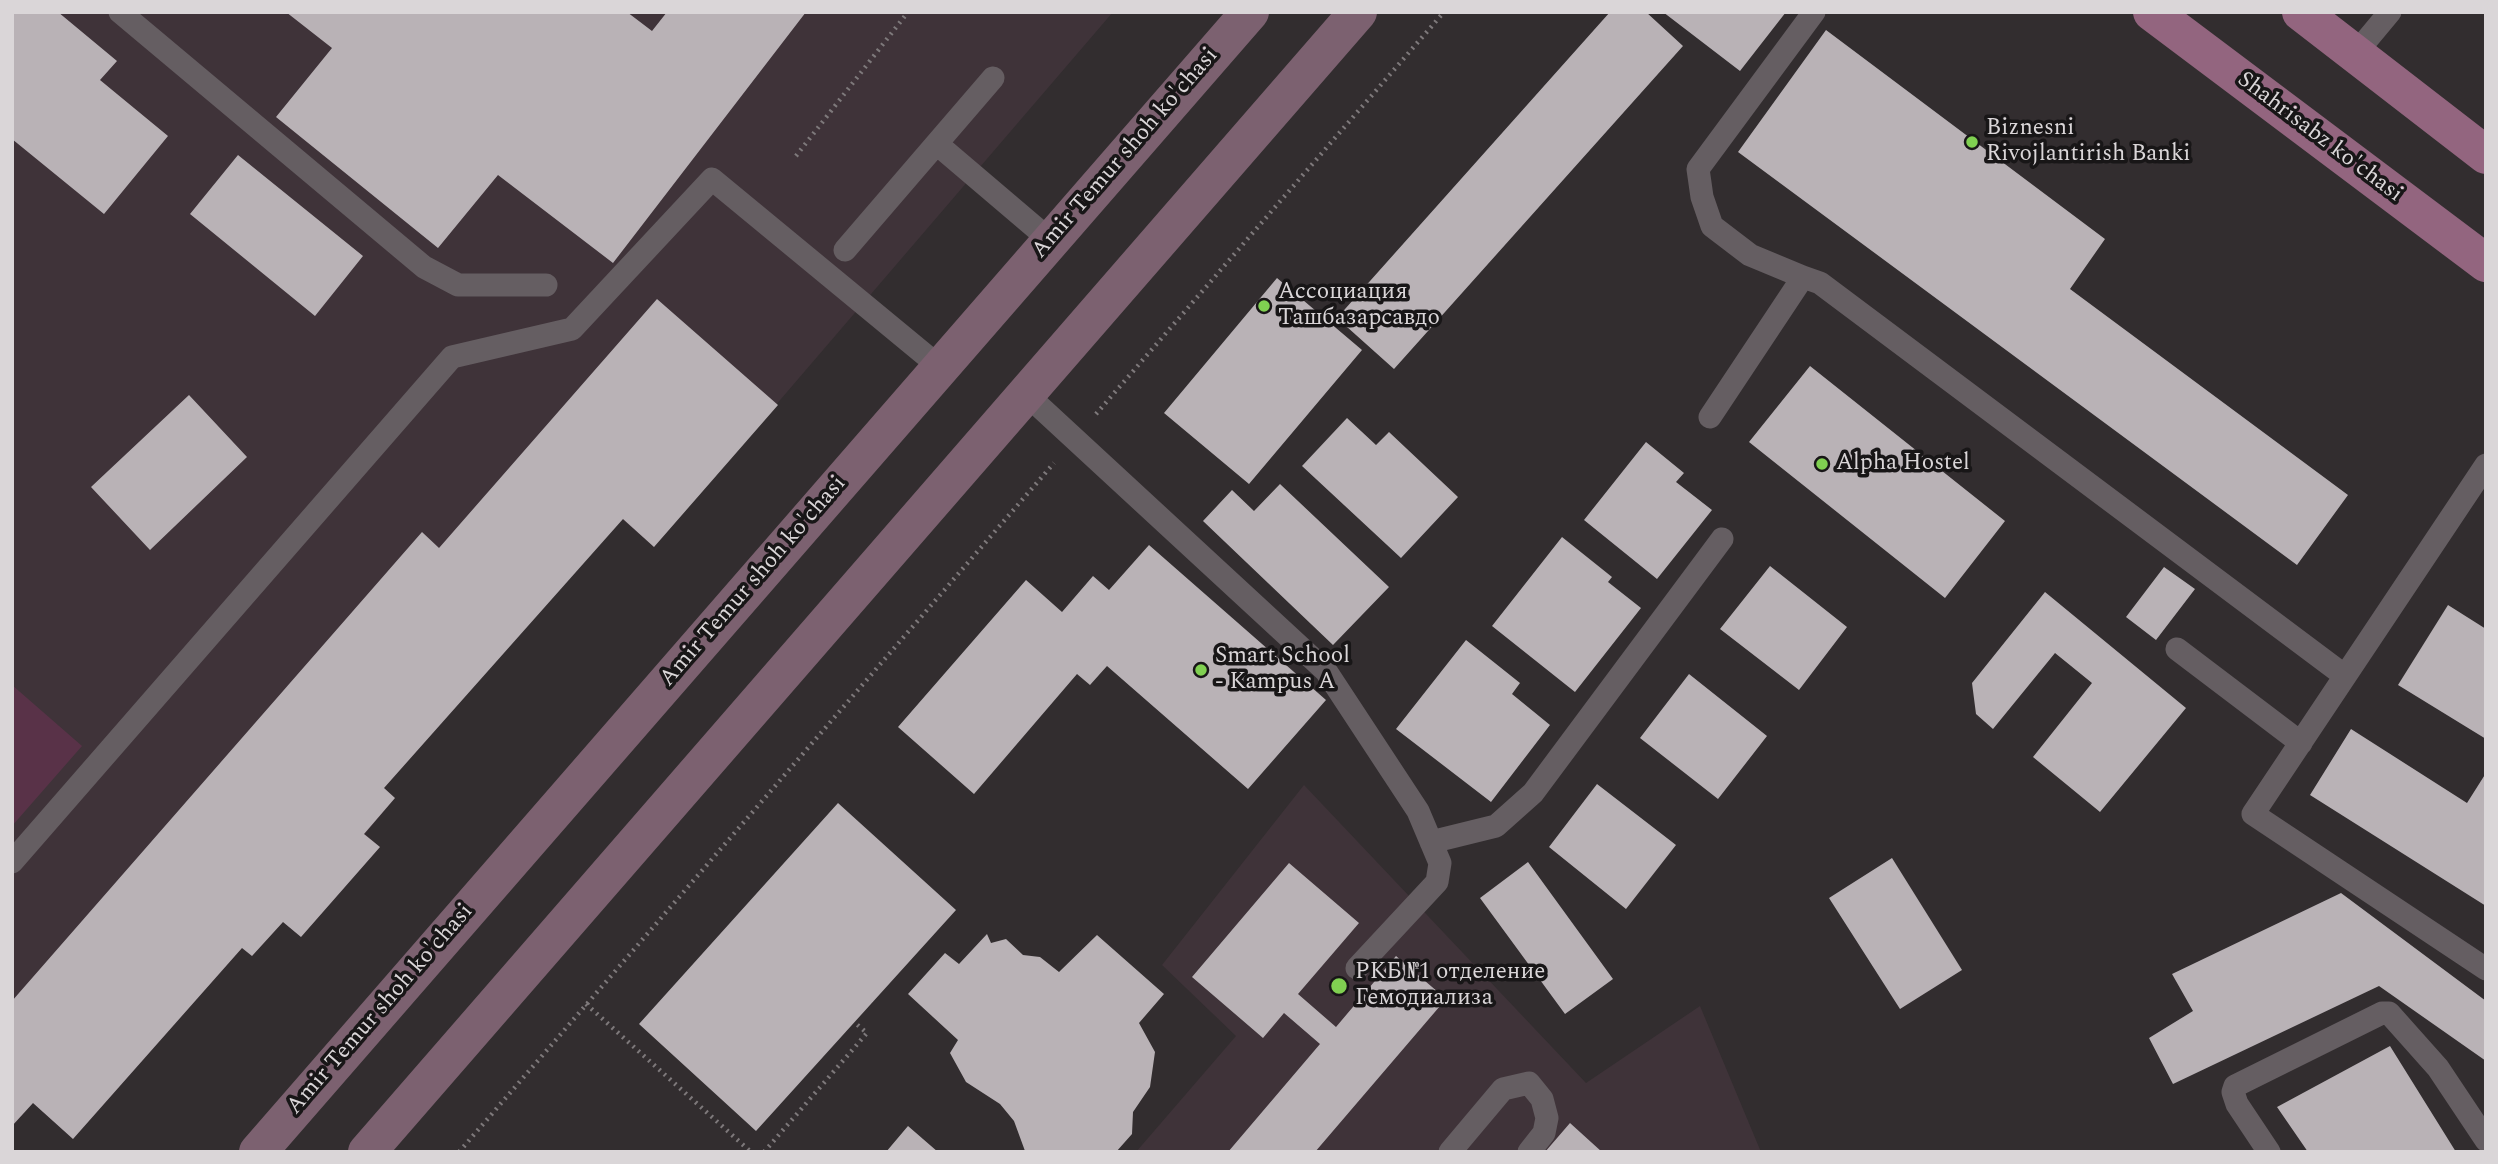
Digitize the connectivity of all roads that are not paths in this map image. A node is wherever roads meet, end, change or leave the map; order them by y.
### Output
1 (120, 12) edge
2 (1358, 12) edge
3 (1815, 12) edge
4 (2152, 12) edge
5 (2301, 12) edge
6 (2390, 12) edge
7 (1241, 15) edge
8 (2356, 54) junction
9 (993, 78) dead end
10 (937, 144) junction
11 (2486, 155) edge
12 (1051, 241) junction
13 (845, 250) dead end
14 (2486, 263) edge
15 (1803, 277) junction
16 (546, 285) dead end
17 (941, 368) junction
18 (1026, 394) junction
19 (1710, 417) dead end
20 (2486, 465) edge
21 (1722, 539) dead end
22 (2177, 649) dead end
23 (2345, 676) junction
24 (2301, 743) junction
25 (1431, 842) junction
26 (12, 862) edge
27 (1357, 968) dead end
28 (2486, 969) edge
29 (2486, 1140) edge
30 (258, 1152) edge
31 (367, 1152) edge
32 (1450, 1152) edge
33 (1529, 1152) edge
34 (2269, 1152) edge

1 - 16 lane
2 - 18 main road
3 - 15 lane
4 - 14 main road, Shahrisabz ko'chasi
5 - 8 main road
6 - 8 lane
7 - 12 main road, Amir Temur shoh ko'chasi
8 - 11 main road
9 - 10 lane
10 - 12 lane
10 - 13 lane
12 - 17 main road, Amir Temur shoh ko'chasi
15 - 19 lane
15 - 23 lane
17 - 26 lane
17 - 30 main road, Amir Temur shoh ko'chasi
18 - 25 lane
18 - 31 main road
20 - 23 lane
21 - 25 lane
22 - 24 lane
23 - 24 lane
24 - 28 lane
25 - 27 lane
29 - 34 lane
32 - 33 lane

